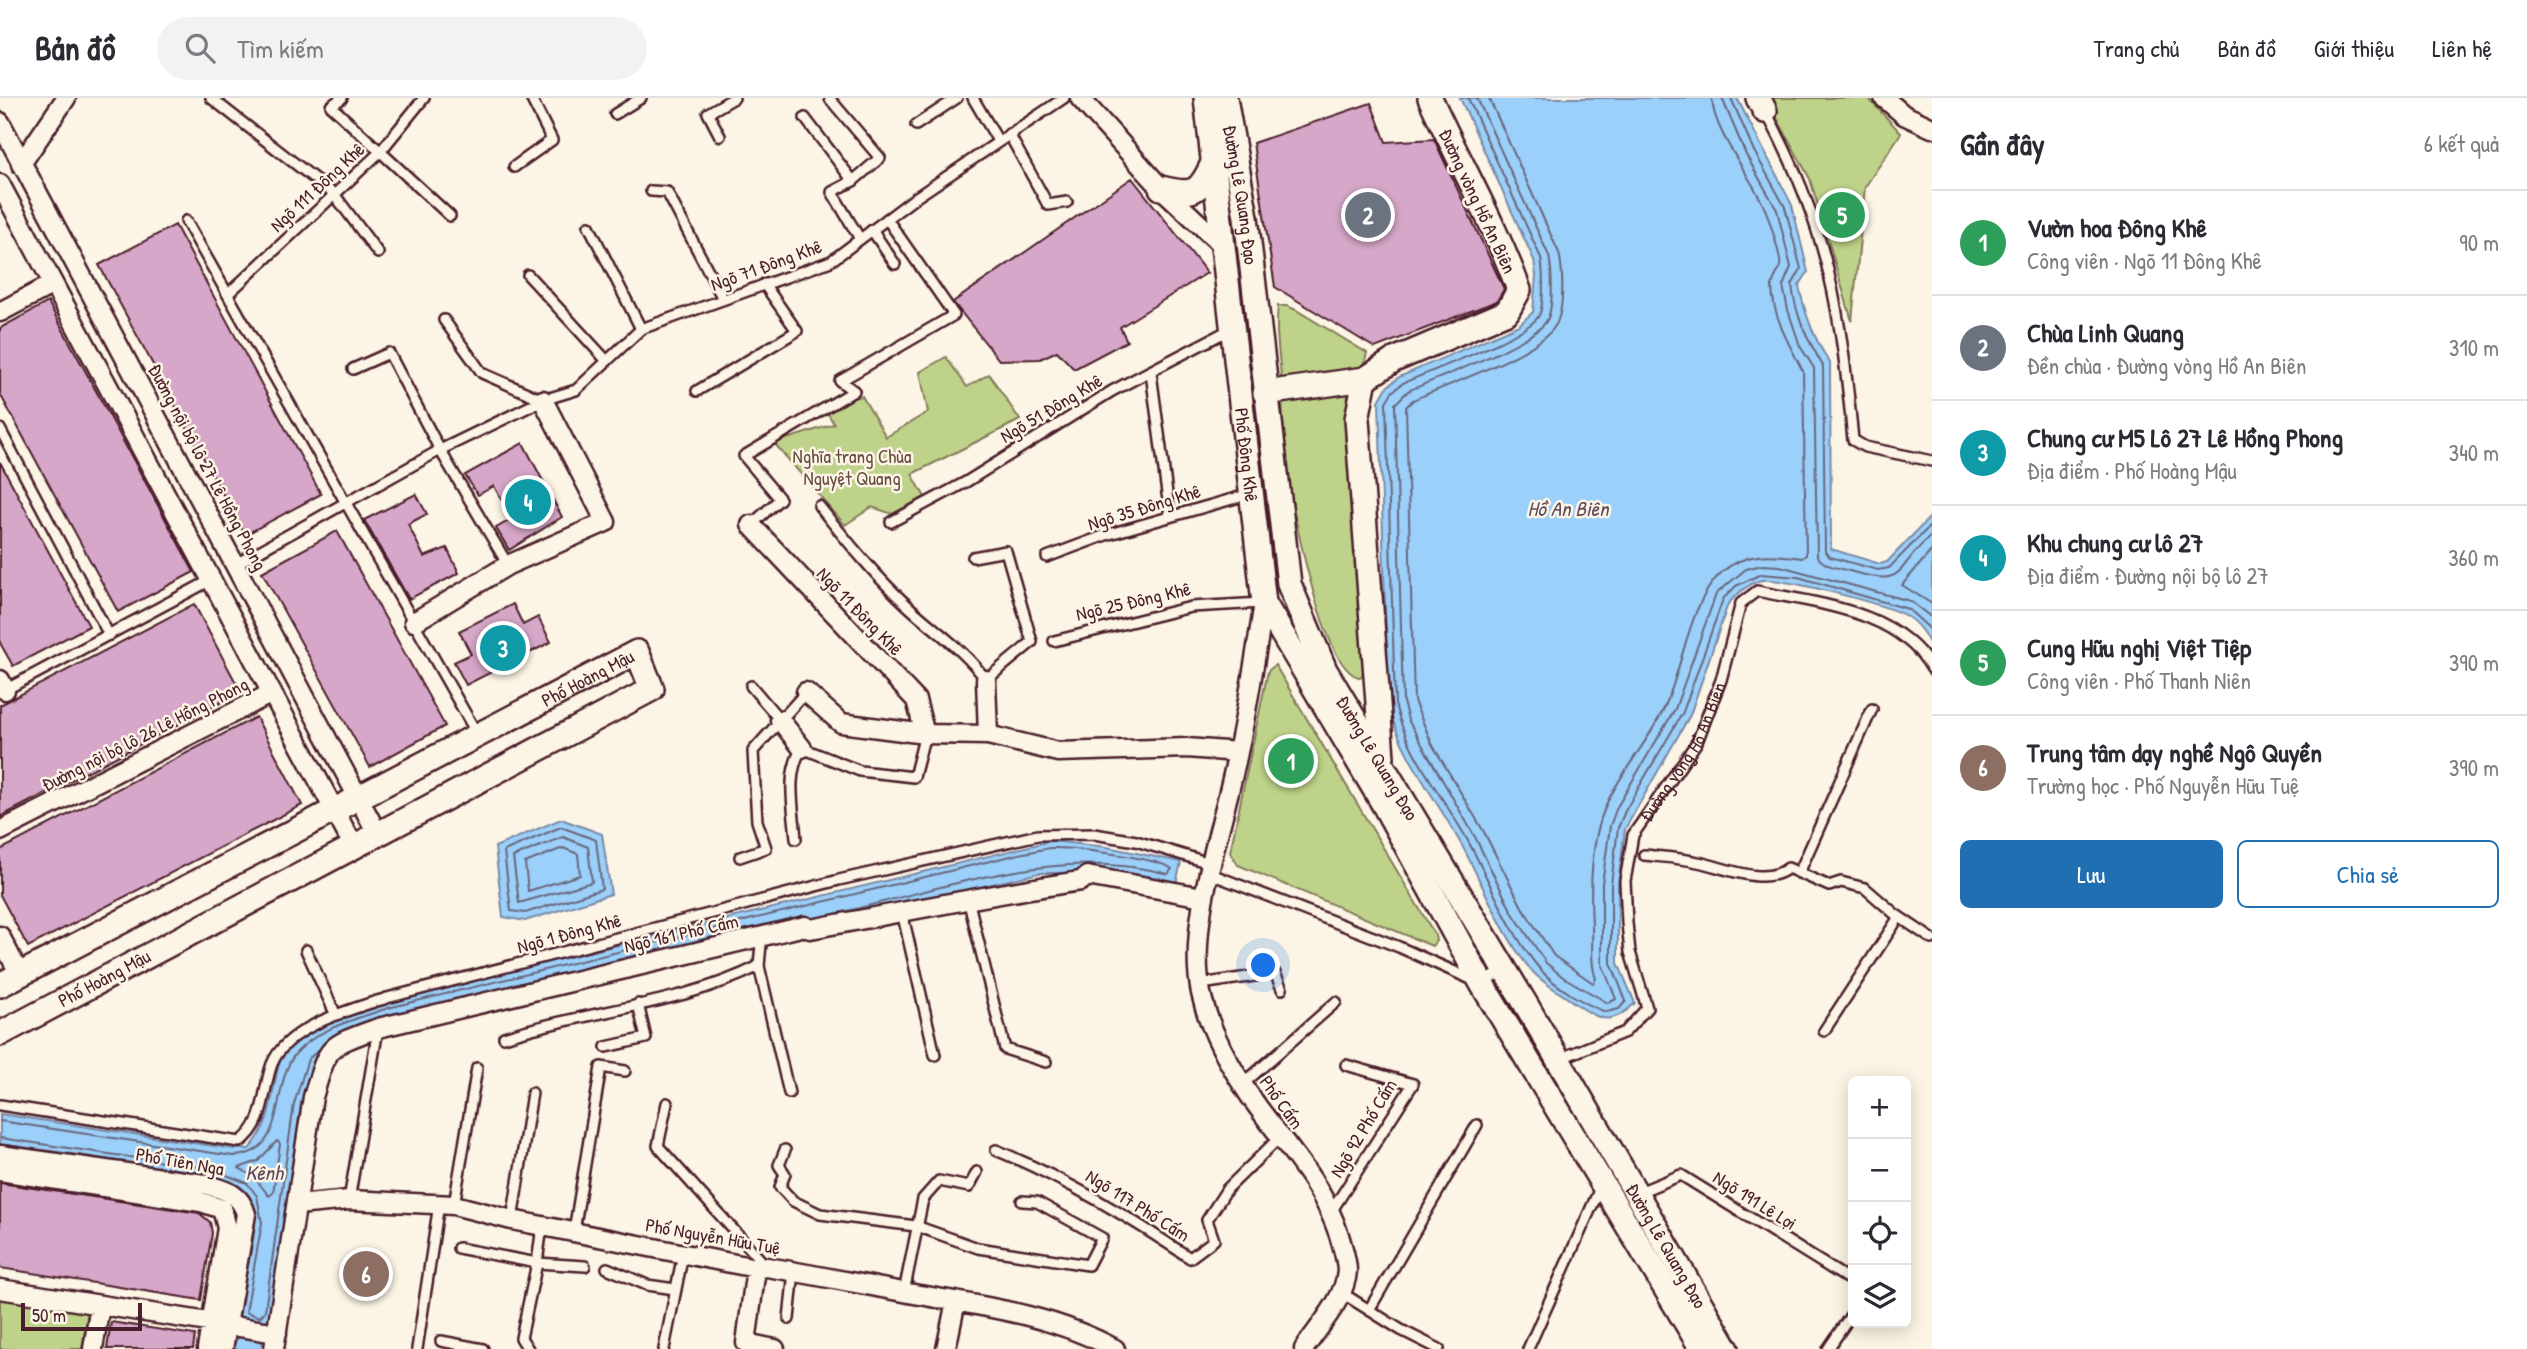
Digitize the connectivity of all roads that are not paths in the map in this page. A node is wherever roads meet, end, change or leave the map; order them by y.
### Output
1 (66, 98) edge
2 (211, 98) edge
3 (342, 98) edge
4 (424, 98) edge
5 (531, 98) edge
6 (641, 98) edge
7 (734, 98) edge
8 (957, 98) edge
9 (973, 98) edge
10 (1064, 98) edge
11 (1080, 98) edge
12 (1206, 98) edge
13 (1225, 98) edge
14 (1430, 98) edge
15 (1884, 98) edge
16 (830, 99) edge
17 (1762, 104) edge
18 (615, 114) dead end
19 (805, 118) dead end
20 (0, 122) edge
21 (916, 125) dead end
22 (1932, 128) edge
23 (1009, 134) junction
24 (720, 136) dead end
25 (998, 141) junction
26 (380, 152) junction
27 (1213, 163) junction
28 (21, 164) junction
29 (514, 167) dead end
30 (853, 181) junction
31 (0, 184) edge
32 (1161, 188) junction
33 (651, 191) dead end
34 (334, 194) junction
35 (1067, 202) dead end
36 (450, 216) dead end
37 (887, 219) junction
38 (186, 221) dead end
39 (589, 226) dead end
40 (872, 230) junction
41 (860, 239) junction
42 (1249, 245) junction
43 (1223, 246) junction
44 (378, 253) dead end
45 (895, 264) dead end
46 (528, 275) dead end
47 (53, 284) junction
48 (764, 284) junction
49 (228, 294) junction
50 (723, 299) junction
51 (0, 312) edge
52 (444, 320) dead end
53 (640, 329) junction
54 (1233, 329) junction
55 (607, 361) junction
56 (353, 369) dead end
57 (1151, 373) junction
58 (1365, 379) junction
59 (697, 391) dead end
60 (1265, 393) junction
61 (543, 400) junction
62 (0, 429) edge
63 (440, 450) junction
64 (1932, 461) edge
65 (1252, 494) junction
66 (346, 502) junction
67 (819, 506) dead end
68 (1170, 516) junction
69 (891, 522) dead end
70 (751, 524) joint
71 (1047, 557) dead end
72 (973, 558) dead end
73 (236, 564) junction
74 (508, 565) junction
75 (212, 580) junction
76 (1289, 584) junction
77 (1264, 603) junction
78 (414, 622) junction
79 (109, 635) junction
80 (1054, 641) dead end
81 (1932, 669) edge
82 (986, 680) junction
83 (751, 685) dead end
84 (2, 688) edge
85 (806, 692) joint
86 (272, 693) junction
87 (1872, 709) dead end
88 (780, 720) junction
89 (925, 734) junction
90 (478, 735) junction
91 (988, 735) junction
92 (802, 748) junction
93 (1238, 752) junction
94 (1382, 764) junction
95 (498, 769) junction
96 (358, 798) junction
97 (1384, 805) junction
98 (335, 810) junction
99 (0, 831) edge
100 (377, 833) junction
101 (796, 839) dead end
102 (353, 845) junction
103 (1644, 855) dead end
104 (740, 858) dead end
105 (1212, 869) junction
106 (1799, 873) junction
107 (966, 892) junction
108 (1203, 897) junction
109 (902, 912) junction
110 (868, 913) junction
111 (1899, 917) junction
112 (0, 936) edge
113 (754, 938) junction
114 (1932, 939) edge
115 (306, 950) dead end
116 (759, 966) junction
117 (1505, 969) junction
118 (10, 980) edge
119 (1201, 984) junction
120 (1482, 984) junction
121 (1282, 989) dead end
122 (1336, 1002) dead end
123 (638, 1004) junction
124 (335, 1013) junction
125 (378, 1028) junction
126 (1824, 1031) dead end
127 (0, 1034) edge
128 (504, 1037) dead end
129 (606, 1047) dead end
130 (934, 1055) dead end
131 (1557, 1060) junction
132 (1046, 1062) dead end
133 (1346, 1065) dead end
134 (477, 1068) dead end
135 (625, 1071) dead end
136 (1243, 1084) junction
137 (532, 1093) dead end
138 (789, 1093) dead end
139 (667, 1103) dead end
140 (0, 1105) edge
141 (1477, 1125) dead end
142 (1280, 1137) junction
143 (785, 1150) dead end
144 (996, 1150) dead end
145 (0, 1155) edge
146 (0, 1171) edge
147 (977, 1171) dead end
148 (1602, 1183) junction
149 (1635, 1194) junction
150 (349, 1200) junction
151 (1022, 1201) dead end
152 (297, 1205) junction
153 (446, 1205) junction
154 (1331, 1212) junction
155 (512, 1220) junction
156 (542, 1226) junction
157 (916, 1226) junction
158 (574, 1231) junction
159 (458, 1248) dead end
160 (683, 1254) junction
161 (537, 1263) junction
162 (585, 1266) dead end
163 (607, 1268) dead end
164 (761, 1268) junction
165 (794, 1271) junction
166 (1848, 1279) edge
167 (0, 1289) edge
168 (675, 1289) junction
169 (904, 1292) junction
170 (1342, 1293) junction
171 (960, 1302) junction
172 (100, 1305) junction
173 (1369, 1310) junction
174 (789, 1319) dead end
175 (1848, 1319) edge
176 (219, 1324) junction
177 (275, 1341) edge
178 (441, 1341) dead end
179 (1104, 1346) edge
180 (93, 1349) edge
181 (207, 1349) edge
182 (223, 1349) edge
183 (417, 1349) edge
184 (483, 1349) edge
185 (528, 1349) edge
186 (664, 1349) edge
187 (775, 1349) edge
188 (946, 1349) edge
189 (954, 1349) edge
190 (1304, 1349) edge
191 (1439, 1349) edge
192 (1528, 1349) edge
193 (1702, 1349) edge
194 (1727, 1349) edge
195 (1828, 1349) edge

1 - 28 street
2 - 34 lane
3 - 26 lane
4 - 26 lane, Ngõ 111 Đông Khê
5 - 29 lane
6 - 18 lane
7 - 24 lane
8 - 21 lane
9 - 25 lane
10 - 23 lane, Ngõ 71 Đông Khê
11 - 32 street
12 - 27 street, Đường Lê Quang Đạo
13 - 42 street, Đường Lê Quang Đạo
14 - 58 street, Đường vòng Hồ An Biên
15 - 22 street
16 - 30 lane
17 - 64 lane
19 - 30 lane
20 - 28 street, Đường nội bộ lô 27 Lê Hồng Phong
23 - 25 lane, Ngõ 71 Đông Khê
23 - 35 lane
25 - 37 lane, Ngõ 71 Đông Khê
26 - 34 lane, Ngõ 111 Đông Khê
26 - 36 lane
27 - 32 street
27 - 43 street, Đường Lê Quang Đạo
28 - 73 street, Đường nội bộ lô 27 Lê Hồng Phong
30 - 41 lane
31 - 47 street
32 - 43 street
33 - 50 lane
34 - 44 lane
34 - 49 lane, Ngõ 111 Đông Khê
37 - 40 lane, Ngõ 71 Đông Khê
37 - 70 lane
38 - 49 lane
39 - 53 lane
40 - 41 lane, Ngõ 71 Đông Khê
40 - 45 lane
41 - 48 lane, Ngõ 71 Đông Khê
42 - 43 street
42 - 60 street, Đường Lê Quang Đạo
43 - 54 street, Phố Đông Khê
46 - 55 lane
47 - 51 street
47 - 75 street
48 - 50 lane, Ngõ 71 Đông Khê
48 - 59 lane
49 - 66 lane
50 - 53 lane, Ngõ 71 Đông Khê
52 - 61 lane
53 - 55 lane, Ngõ 71 Đông Khê
54 - 57 lane, Ngõ 51 Đông Khê
54 - 65 street, Phố Đông Khê
55 - 61 lane, Ngõ 71 Đông Khê
56 - 63 lane
57 - 68 lane
57 - 69 lane, Ngõ 51 Đông Khê
58 - 60 street, Đường vòng Hồ An Biên
58 - 94 street
60 - 76 street, Đường Lê Quang Đạo
61 - 63 lane, Ngõ 71 Đông Khê
61 - 74 street
62 - 79 lane
63 - 66 lane, Ngõ 71 Đông Khê
63 - 74 lane
65 - 68 lane, Ngõ 35 Đông Khê
65 - 77 street, Phố Đông Khê
66 - 73 lane, Ngõ 71 Đông Khê
66 - 78 lane
67 - 82 lane
68 - 71 lane, Ngõ 35 Đông Khê
70 - 89 street, Ngõ 11 Đông Khê
72 - 82 lane
73 - 96 street, Đường nội bộ lô 27 Lê Hồng Phong
74 - 78 street
75 - 79 lane
75 - 86 street
76 - 77 street
76 - 94 street, Đường Lê Quang Đạo
77 - 80 lane, Ngõ 25 Đông Khê
77 - 93 street, Phố Đông Khê
77 - 97 street, Đường Lê Quang Đạo
78 - 90 lane
79 - 84 lane
81 - 131 lane, Đường vòng Hồ An Biên
82 - 91 street
83 - 88 lane
85 - 88 lane
85 - 89 street
86 - 98 street
86 - 99 street, Đường nội bộ lô 26 Lê Hồng Phong
87 - 106 lane
88 - 92 street
88 - 104 lane
89 - 91 street
89 - 92 lane
90 - 95 street
90 - 95 street, Phố Hoàng Mậu
90 - 96 street, Phố Hoàng Mậu
91 - 93 street
92 - 101 lane
93 - 105 street, Phố Đông Khê
94 - 97 street
94 - 117 street, Đường Lê Quang Đạo
95 - 100 street, Phố Hoàng Mậu
96 - 98 street, Phố Hoàng Mậu
96 - 100 street, Đường nội bộ lô 27 Lê Hồng Phong
97 - 120 street, Đường Lê Quang Đạo
98 - 102 street
98 - 118 street, Phố Hoàng Mậu
100 - 102 street, Phố Hoàng Mậu
102 - 127 street, Phố Hoàng Mậu
103 - 106 lane
105 - 108 street, Phố Cấm
105 - 120 lane, Ngõ 1 Đông Khê
105 - 124 lane, Ngõ 1 Đông Khê
106 - 111 lane
107 - 108 street
107 - 109 street
107 - 110 street
107 - 132 lane
108 - 119 street, Phố Cấm
109 - 110 street
109 - 130 lane
110 - 113 street, Ngõ 161 Phố Cấm
111 - 114 lane
111 - 126 lane
112 - 118 street
113 - 116 lane
113 - 125 street, Ngõ 161 Phố Cấm
115 - 124 lane
116 - 123 lane
116 - 138 lane
117 - 120 lane
117 - 131 street, Đường Lê Quang Đạo
119 - 121 lane
119 - 136 street, Phố Cấm
120 - 148 street, Đường Lê Quang Đạo
122 - 136 lane
123 - 128 lane
123 - 129 lane
124 - 140 lane, Ngõ 1 Đông Khê
125 - 150 lane
125 - 152 street, Ngõ 161 Phố Cấm
131 - 149 street, Đường Lê Quang Đạo
133 - 154 lane, Ngõ 92 Phố Cấm
134 - 153 lane
135 - 158 lane
136 - 142 street, Phố Cấm
137 - 155 lane
139 - 164 lane
141 - 173 lane
142 - 144 lane, Ngõ 117 Phố Cấm
142 - 154 street, Phố Cấm
143 - 157 lane
145 - 176 street, Phố Tiên Nga
146 - 176 street, Phố Tiên Nga
147 - 157 lane
148 - 192 lane
148 - 193 street, Đường Lê Quang Đạo
149 - 166 lane, Ngõ 191 Lê Lợi
149 - 194 street, Đường Lê Quang Đạo
150 - 152 street, Phố Nguyễn Hữu Tuệ
150 - 153 street, Phố Nguyễn Hữu Tuệ
151 - 157 lane
152 - 177 street, Ngõ 161 Phố Cấm
153 - 155 street, Phố Nguyễn Hữu Tuệ
153 - 183 lane
154 - 170 street, Phố Cấm
155 - 156 street, Phố Nguyễn Hữu Tuệ
156 - 158 street, Phố Nguyễn Hữu Tuệ
156 - 161 lane
157 - 169 lane
158 - 160 street, Phố Nguyễn Hữu Tuệ
159 - 161 lane
160 - 164 street, Phố Nguyễn Hữu Tuệ
160 - 168 lane
161 - 162 lane
161 - 185 lane
163 - 168 lane
164 - 165 street, Phố Nguyễn Hữu Tuệ
164 - 187 street
165 - 169 street, Phố Nguyễn Hữu Tuệ
165 - 174 lane
167 - 172 street
168 - 186 lane
169 - 171 street, Phố Nguyễn Hữu Tuệ
170 - 173 lane
170 - 190 street
171 - 179 street, Phố Nguyễn Hữu Tuệ
171 - 188 street
171 - 189 lane
172 - 176 street
172 - 180 street
173 - 191 lane
175 - 195 lane
176 - 177 street
176 - 181 street, Phố Tiên Nga
176 - 182 street, Phố Tiên Nga
178 - 184 lane

